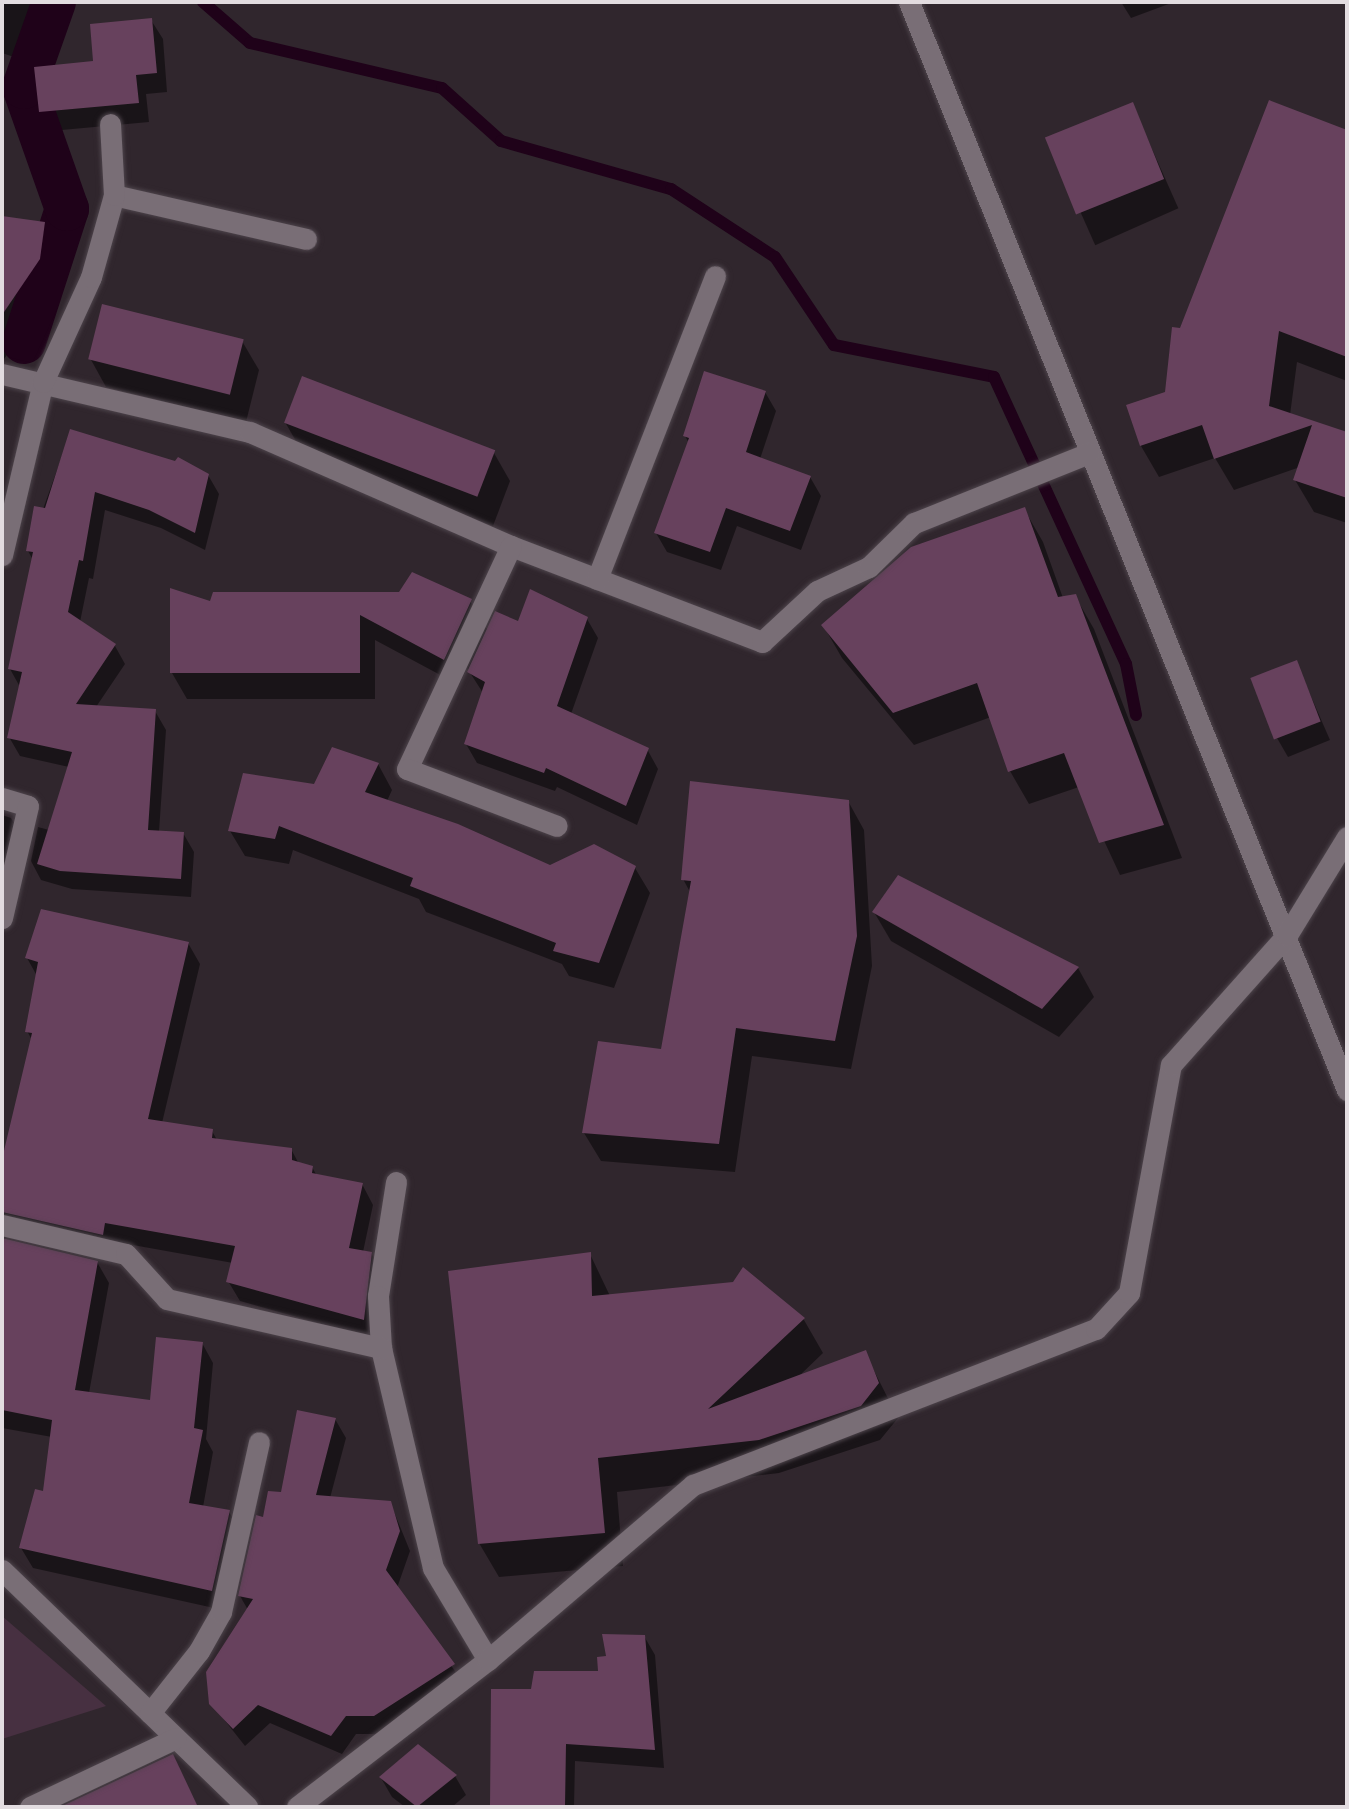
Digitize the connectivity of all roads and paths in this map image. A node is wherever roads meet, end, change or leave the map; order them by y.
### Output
1 (909, 2) edge
2 (110, 124) dead end
3 (114, 195) junction
4 (306, 239) dead end
5 (715, 276) dead end
6 (2, 374) edge
7 (43, 382) junction
8 (1089, 453) junction
9 (511, 547) junction
10 (2, 555) edge
11 (597, 579) junction
12 (2, 798) edge
13 (556, 826) dead end
14 (1347, 837) edge
15 (2, 918) edge
16 (1287, 935) junction
17 (1347, 1090) edge
18 (396, 1182) dead end
19 (2, 1225) edge
20 (380, 1348) junction
21 (259, 1442) dead end
22 (2, 1570) edge
23 (488, 1660) junction
24 (150, 1713) junction
25 (176, 1738) junction
26 (30, 1807) edge
27 (247, 1807) edge
28 (297, 1807) edge

1 - 8 street
2 - 3 street
3 - 4 street
3 - 7 street
5 - 11 street
6 - 7 street
7 - 9 street
7 - 10 street
8 - 11 street
8 - 16 street
9 - 11 street
9 - 13 street
12 - 15 street
14 - 16 street
16 - 17 street
16 - 23 street
18 - 20 street
19 - 20 street
20 - 23 street
21 - 24 street
22 - 24 street
23 - 28 street
24 - 25 street
25 - 26 street
25 - 27 street

